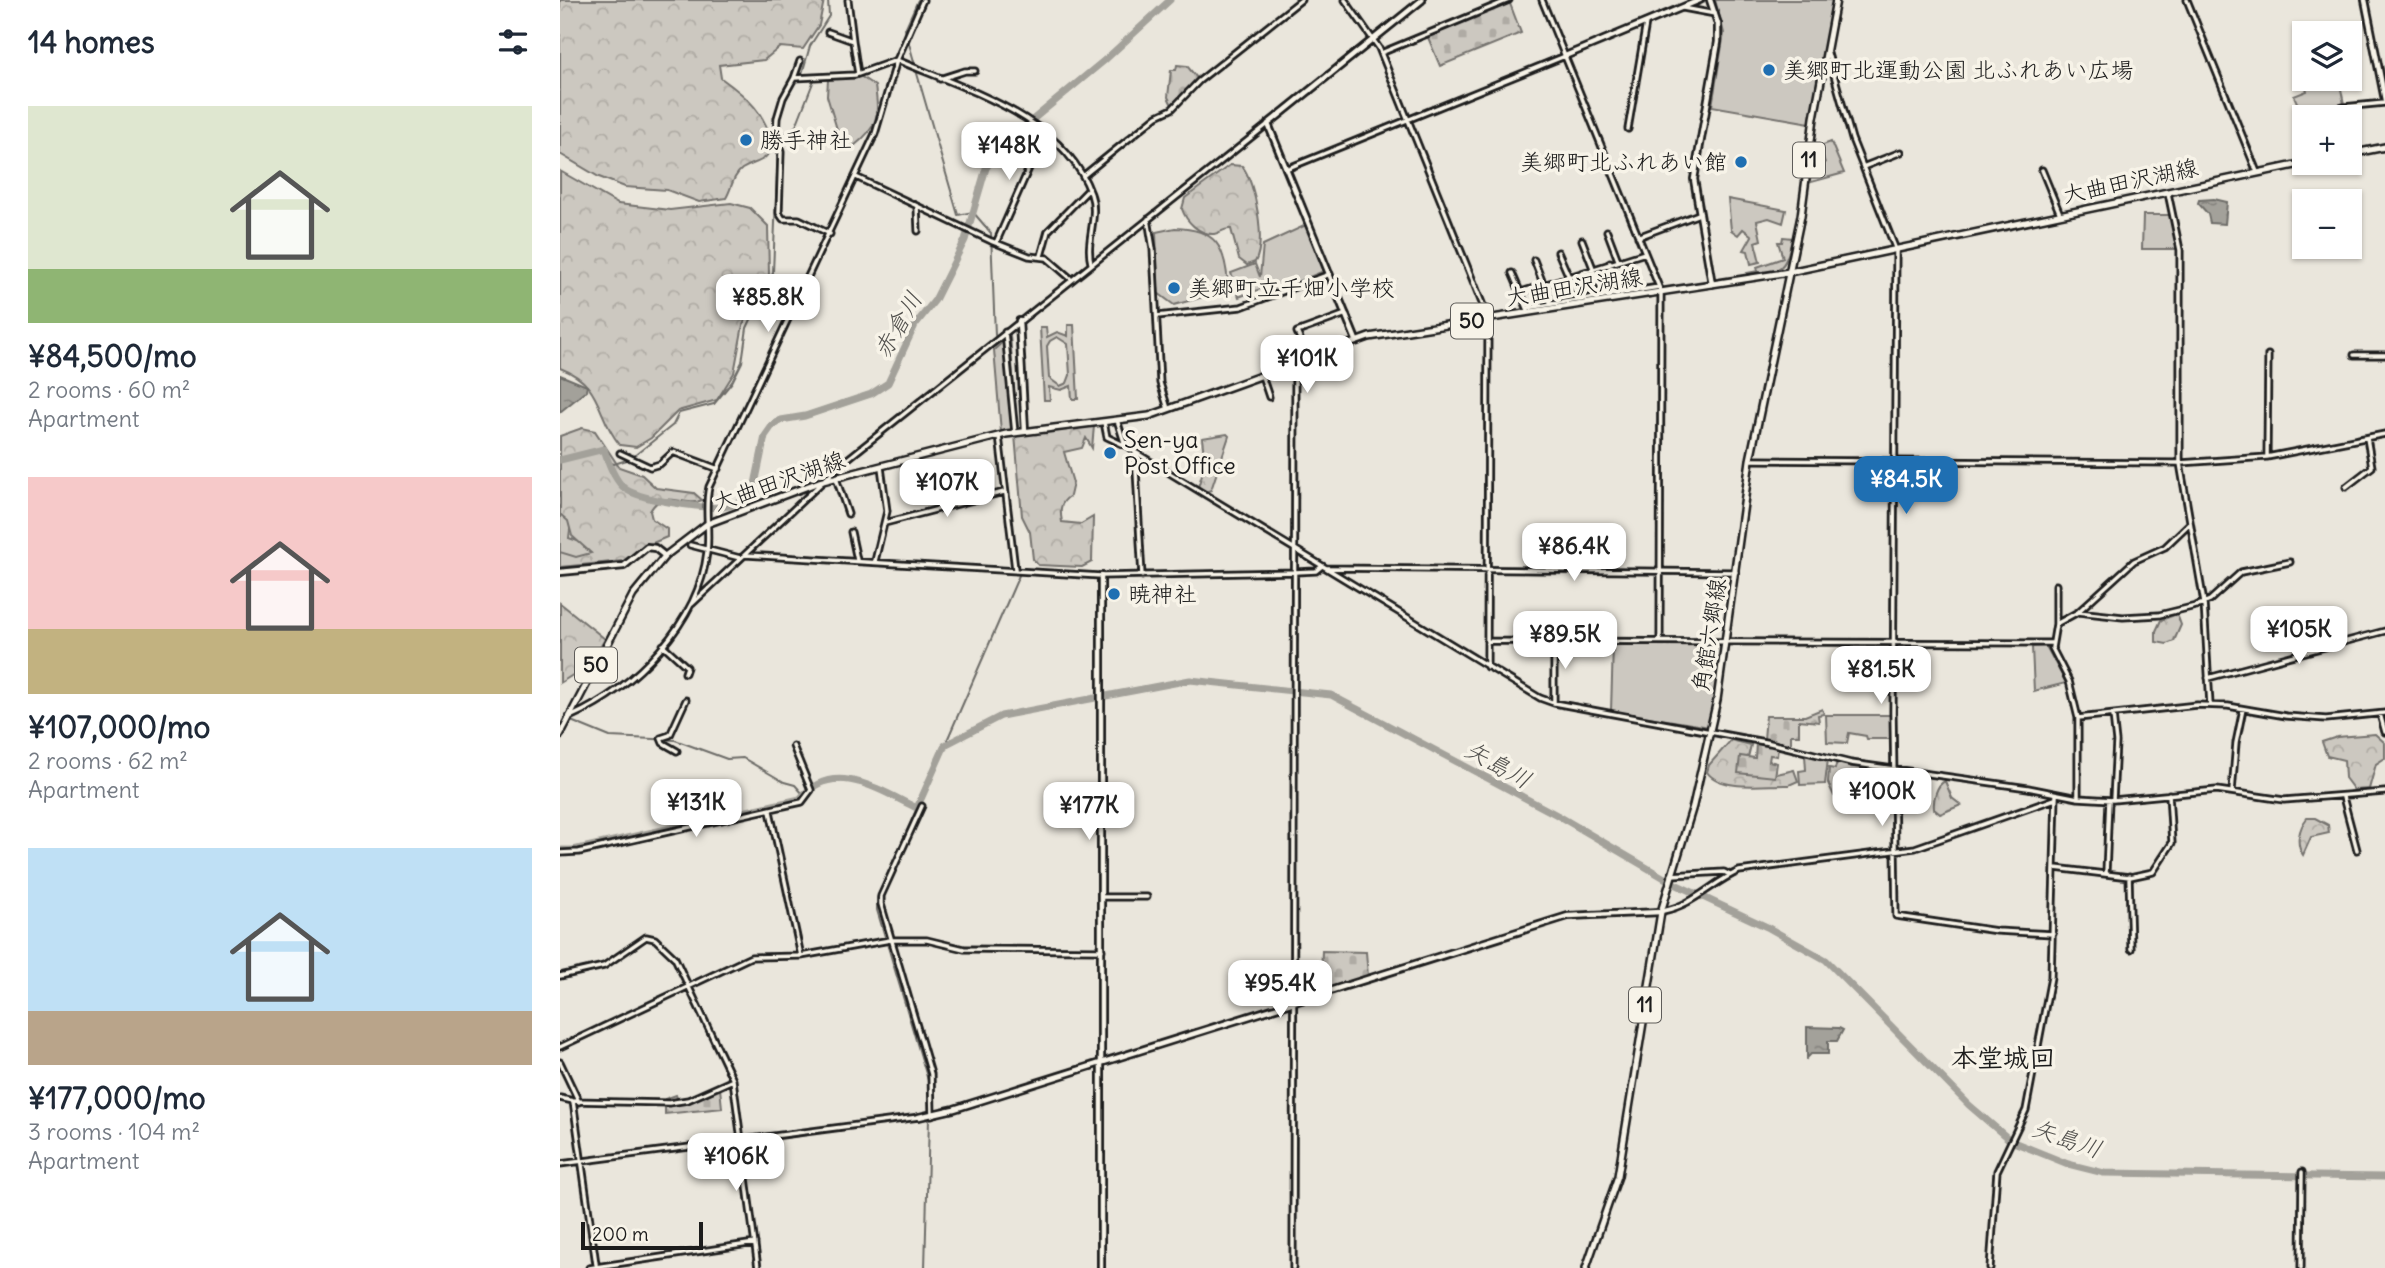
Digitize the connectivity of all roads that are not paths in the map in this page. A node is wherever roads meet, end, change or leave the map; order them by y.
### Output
1 (848, 0) edge
2 (923, 0) edge
3 (1301, 0) edge
4 (1345, 0) edge
5 (1422, 0) edge
6 (1509, 0) edge
7 (1542, 0) edge
8 (1700, 0) edge
9 (1710, 0) edge
10 (1836, 0) edge
11 (2188, 0) edge
12 (2365, 0) edge
13 (1680, 8) junction
14 (1715, 14) junction
15 (1646, 23) junction
16 (828, 32) dead end
17 (1375, 38) junction
18 (853, 41) junction
19 (1827, 48) junction
20 (1381, 53) junction
21 (1565, 56) junction
22 (897, 60) junction
23 (800, 61) dead end
24 (975, 71) dead end
25 (858, 74) junction
26 (794, 78) junction
27 (940, 79) junction
28 (2385, 102) edge
29 (2360, 105) edge
30 (1408, 120) junction
31 (1268, 124) junction
32 (1628, 129) dead end
33 (1048, 135) junction
34 (2385, 147) edge
35 (1901, 152) dead end
36 (2362, 152) edge
37 (2292, 165) edge
38 (1863, 167) junction
39 (1286, 169) junction
40 (2042, 170) dead end
41 (2257, 172) junction
42 (1083, 176) junction
43 (856, 177) junction
44 (1089, 189) junction
45 (2168, 191) junction
46 (916, 206) junction
47 (1699, 214) junction
48 (2060, 214) junction
49 (1148, 219) junction
50 (918, 231) dead end
51 (1607, 232) dead end
52 (830, 234) junction
53 (1638, 237) junction
54 (1582, 240) dead end
55 (996, 243) junction
56 (1896, 250) junction
57 (1558, 253) dead end
58 (1645, 253) junction
59 (1041, 256) junction
60 (1534, 260) dead end
61 (1618, 260) junction
62 (1610, 262) junction
63 (1091, 263) junction
64 (1592, 267) junction
65 (1789, 272) junction
66 (1512, 273) dead end
67 (1329, 274) junction
68 (1568, 275) junction
69 (1071, 279) junction
70 (1544, 284) junction
71 (1712, 284) junction
72 (1660, 289) junction
73 (1521, 292) junction
74 (1621, 293) junction
75 (1604, 296) junction
76 (1579, 300) junction
77 (1551, 304) junction
78 (1528, 310) junction
79 (1346, 314) junction
80 (1157, 316) junction
81 (1488, 318) junction
82 (1019, 321) junction
83 (1004, 332) junction
84 (1356, 340) junction
85 (2268, 355) dead end
86 (2354, 355) dead end
87 (2385, 355) edge
88 (1308, 358) junction
89 (1295, 363) junction
90 (1261, 375) junction
91 (1269, 397) dead end
92 (1168, 409) junction
93 (1117, 420) junction
94 (1104, 421) junction
95 (1025, 431) junction
96 (1015, 433) junction
97 (2385, 434) edge
98 (999, 436) junction
99 (2367, 438) junction
100 (1130, 447) junction
101 (1135, 452) junction
102 (620, 453) dead end
103 (2267, 457) junction
104 (1750, 460) junction
105 (1894, 461) junction
106 (2180, 463) junction
107 (881, 467) junction
108 (718, 469) junction
109 (836, 478) junction
110 (819, 482) junction
111 (2346, 487) dead end
112 (1004, 492) junction
113 (848, 514) dead end
114 (885, 523) junction
115 (2190, 523) junction
116 (707, 524) junction
117 (851, 532) dead end
118 (690, 545) dead end
119 (1295, 549) junction
120 (708, 550) junction
121 (665, 556) junction
122 (741, 556) junction
123 (857, 560) junction
124 (875, 561) junction
125 (2290, 562) dead end
126 (1324, 567) junction
127 (1015, 569) junction
128 (1487, 570) junction
129 (1660, 571) junction
130 (560, 572) edge
131 (1295, 572) junction
132 (1736, 572) junction
133 (1101, 576) junction
134 (1142, 576) junction
135 (2056, 585) dead end
136 (2204, 603) junction
137 (691, 606) junction
138 (2078, 612) junction
139 (2056, 624) junction
140 (2385, 631) edge
141 (1488, 641) junction
142 (1554, 641) junction
143 (1660, 641) junction
144 (1727, 641) junction
145 (1893, 642) junction
146 (2052, 643) junction
147 (663, 645) junction
148 (1487, 667) junction
149 (685, 673) dead end
150 (2208, 678) junction
151 (686, 700) dead end
152 (1554, 703) junction
153 (2210, 705) junction
154 (2243, 709) junction
155 (2383, 714) edge
156 (2113, 715) junction
157 (570, 717) junction
158 (2078, 718) junction
159 (1710, 731) junction
160 (2385, 732) edge
161 (560, 735) edge
162 (793, 746) dead end
163 (677, 751) dead end
164 (1894, 769) junction
165 (2232, 792) junction
166 (2385, 792) edge
167 (2169, 794) junction
168 (2055, 797) junction
169 (2343, 797) junction
170 (2078, 798) junction
171 (2111, 800) junction
172 (922, 806) dead end
173 (769, 810) junction
174 (2357, 850) dead end
175 (1893, 851) junction
176 (560, 853) edge
177 (2055, 868) junction
178 (2106, 873) junction
179 (1730, 875) junction
180 (1671, 876) junction
181 (2129, 876) junction
182 (1102, 897) junction
183 (1147, 897) dead end
184 (1661, 912) junction
185 (2053, 934) junction
186 (890, 940) junction
187 (2131, 949) dead end
188 (1102, 950) junction
189 (801, 956) junction
190 (560, 976) edge
191 (689, 986) junction
192 (1294, 1001) junction
193 (560, 1047) edge
194 (560, 1062) edge
195 (1102, 1062) junction
196 (733, 1080) junction
197 (560, 1098) edge
198 (576, 1102) junction
199 (932, 1115) junction
200 (919, 1117) joint
201 (741, 1141) junction
202 (581, 1162) junction
203 (560, 1164) edge
204 (2302, 1172) dead end
205 (755, 1243) junction
206 (596, 1264) junction
207 (589, 1268) edge
208 (758, 1268) edge
209 (1101, 1268) edge
210 (1293, 1268) edge
211 (1586, 1268) edge
212 (1990, 1268) edge
213 (2301, 1268) edge

1 - 18 street
2 - 22 street
3 - 42 street
4 - 17 street
5 - 17 street
6 - 20 street
7 - 21 street
8 - 13 street
9 - 14 street
10 - 19 main road, 角館六郷線 / 11
11 - 41 street
12 - 28 street
13 - 14 street
13 - 15 street
14 - 47 street
15 - 21 street
15 - 32 street
16 - 18 street
17 - 20 street
17 - 31 street
18 - 25 street
19 - 38 street
19 - 65 main road, 角館六郷線 / 11
20 - 30 street
21 - 30 street
21 - 53 street
22 - 25 street
22 - 27 street
22 - 43 street
23 - 26 street
24 - 27 street
25 - 26 street
26 - 52 street
27 - 33 street
28 - 29 street
30 - 39 street
30 - 81 street
31 - 39 street
31 - 49 street
33 - 42 street
33 - 55 street
34 - 36 main road
35 - 38 street
37 - 41 main road, 大曲田沢湖線 / 50
38 - 56 street
39 - 67 street
40 - 48 street
41 - 45 main road, 大曲田沢湖線 / 50
42 - 44 street
43 - 46 street
43 - 52 street
44 - 59 street
44 - 63 street
45 - 48 main road, 大曲田沢湖線 / 50
45 - 106 street
46 - 50 street
46 - 55 street
47 - 53 street
47 - 71 street
48 - 56 main road, 大曲田沢湖線 / 50
49 - 63 street
49 - 80 street
51 - 61 street
52 - 108 street
53 - 58 street
54 - 64 street
55 - 59 street
56 - 65 main road, 大曲田沢湖線 / 50
56 - 105 street
57 - 68 street
58 - 61 street
58 - 72 street
59 - 69 street
60 - 70 street
61 - 62 street
62 - 64 street
62 - 74 street
63 - 69 street
64 - 68 street
64 - 75 street
65 - 71 main road, 大曲田沢湖線 / 50
65 - 104 main road, 角館六郷線 / 11
66 - 73 street
67 - 79 street
67 - 80 street
68 - 70 street
68 - 76 street
69 - 82 street
70 - 73 street
70 - 77 street
71 - 72 main road, 大曲田沢湖線 / 50
72 - 74 street
72 - 78 main road, 大曲田沢湖線 / 50
72 - 129 street
73 - 78 street
74 - 75 street
75 - 76 street
76 - 77 street
77 - 78 street
78 - 81 main road, 大曲田沢湖線 / 50
79 - 84 street
79 - 88 street
80 - 92 street
81 - 84 main road, 大曲田沢湖線 / 50
81 - 128 street
82 - 83 street
82 - 95 street
83 - 96 street
83 - 110 street
84 - 88 main road, 大曲田沢湖線 / 50
85 - 103 street
86 - 87 street
88 - 89 main road, 大曲田沢湖線 / 50
89 - 90 main road, 大曲田沢湖線 / 50
89 - 119 street
90 - 91 street
90 - 92 main road, 大曲田沢湖線 / 50
92 - 93 main road, 大曲田沢湖線 / 50
93 - 94 main road, 大曲田沢湖線 / 50
93 - 100 street
94 - 95 main road, 大曲田沢湖線 / 50
94 - 100 street
95 - 96 main road, 大曲田沢湖線 / 50
96 - 98 main road, 大曲田沢湖線 / 50
97 - 99 street
98 - 107 main road, 大曲田沢湖線 / 50
98 - 112 street
99 - 103 street
99 - 111 street
100 - 101 street
101 - 119 street
101 - 134 street
102 - 108 street
103 - 106 street
104 - 105 street
104 - 132 main road, 角館六郷線 / 11
105 - 106 street
105 - 145 street
106 - 115 street
107 - 109 main road, 大曲田沢湖線 / 50
107 - 114 street
108 - 116 street
109 - 110 main road, 大曲田沢湖線 / 50
109 - 113 street
110 - 116 main road, 大曲田沢湖線 / 50
110 - 122 street
112 - 114 street
112 - 127 street
114 - 124 street
115 - 136 street
115 - 138 street
116 - 120 street
116 - 121 main road, 大曲田沢湖線 / 50
117 - 123 street
118 - 120 street
119 - 126 street
119 - 131 street
120 - 122 street
120 - 137 street
121 - 130 street
121 - 157 main road, 大曲田沢湖線 / 50
122 - 123 street
122 - 137 street
123 - 124 street
124 - 127 street
125 - 136 street
126 - 128 street
126 - 131 street
126 - 148 street
127 - 133 street
128 - 129 street
128 - 141 street
129 - 132 street
129 - 143 street
131 - 134 street
131 - 192 street
132 - 144 main road, 角館六郷線 / 11
133 - 134 street
133 - 182 street
135 - 139 street
136 - 138 street
136 - 150 street
137 - 147 street
138 - 139 street
139 - 146 street
140 - 150 street
141 - 142 street
141 - 148 street
142 - 143 street
142 - 152 street
143 - 144 street
144 - 145 street
144 - 159 main road, 角館六郷線 / 11
145 - 146 street
145 - 164 street
146 - 158 street
147 - 149 street
147 - 157 street
148 - 152 street
150 - 153 street
151 - 163 street
152 - 159 street
153 - 154 street
153 - 156 street
154 - 155 street
154 - 165 street
155 - 160 street
156 - 158 street
156 - 171 street
157 - 161 main road, 大曲田沢湖線 / 50
158 - 170 street
159 - 164 street
159 - 180 main road, 角館六郷線 / 11
162 - 173 street
164 - 168 street
164 - 175 street
165 - 167 street
165 - 169 street
166 - 169 street
167 - 171 street
167 - 181 street
168 - 170 street
168 - 175 street
168 - 177 street
169 - 174 street
170 - 171 street
171 - 178 street
172 - 186 street
173 - 176 street
173 - 189 street
175 - 179 street
175 - 185 street
177 - 178 street
177 - 185 street
178 - 181 street
179 - 180 street
179 - 184 street
180 - 184 main road, 角館六郷線 / 11
181 - 187 street
182 - 183 street
182 - 188 street
184 - 192 street
184 - 211 main road, 角館六郷線 / 11
185 - 212 street
186 - 188 street
186 - 189 street
186 - 199 street
188 - 195 street
189 - 191 street
190 - 191 street
191 - 193 street
191 - 196 street
192 - 195 street
192 - 210 street
194 - 198 street
195 - 199 street
195 - 209 street
196 - 198 street
196 - 201 street
197 - 198 street
198 - 202 street
199 - 200 street
200 - 201 street
201 - 202 street
201 - 205 street
202 - 203 street
202 - 206 street
204 - 213 street
205 - 206 street
205 - 208 street
206 - 207 street

